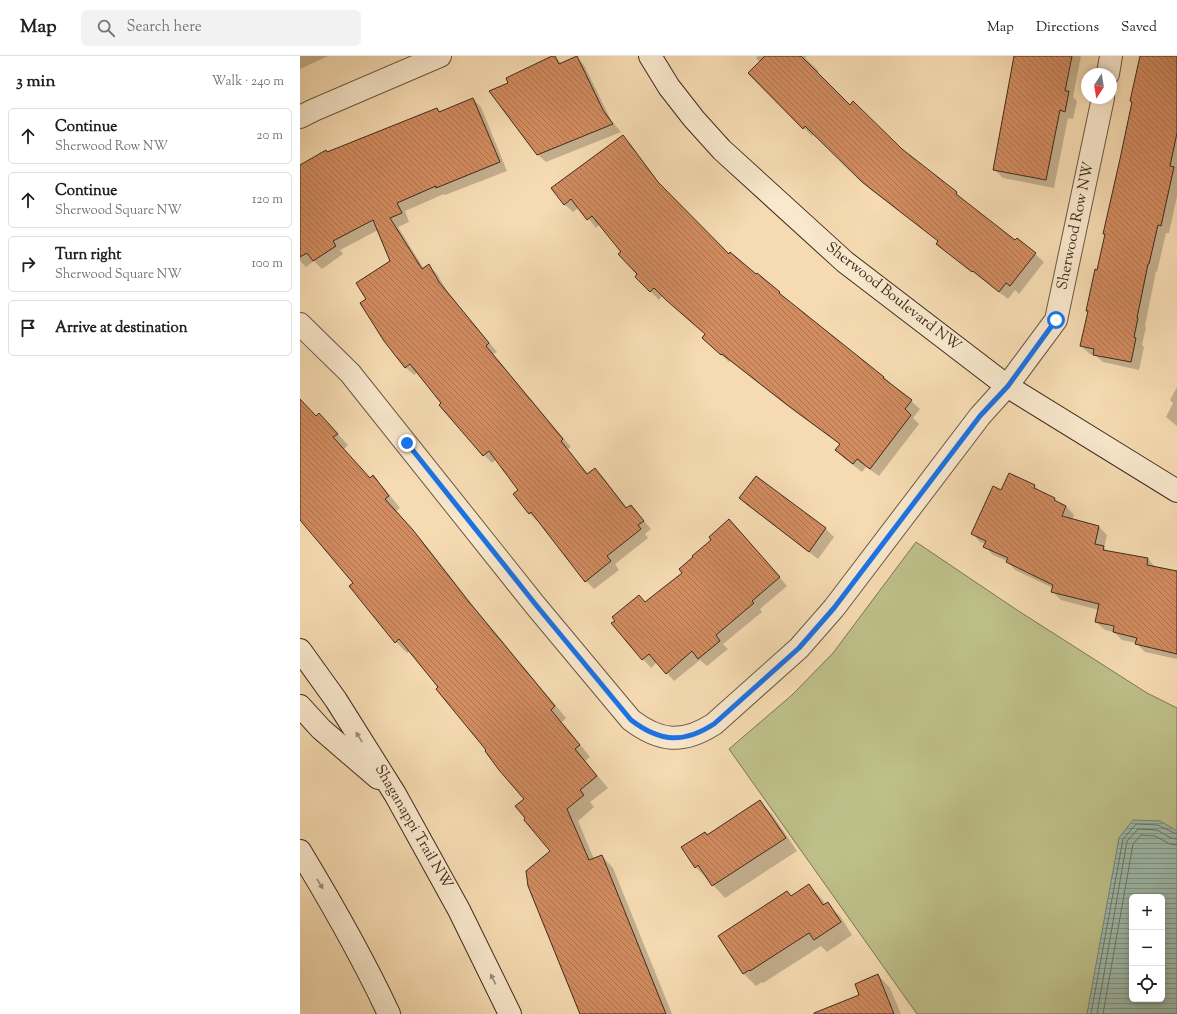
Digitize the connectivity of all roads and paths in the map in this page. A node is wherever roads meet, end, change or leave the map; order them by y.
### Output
1 (440, 56) edge
2 (650, 56) edge
3 (1111, 56) edge
4 (1109, 68) edge
5 (1102, 104) edge
6 (300, 117) edge
7 (300, 324) edge
8 (1008, 386) junction
9 (1177, 491) edge
10 (300, 650) edge
11 (300, 706) edge
12 (395, 794) junction
13 (300, 850) edge
14 (389, 1014) edge
15 (510, 1014) edge

1 - 6 street
2 - 8 street, Sherwood Boulevard NW
3 - 4 street
5 - 8 street, Sherwood Row NW
7 - 8 street, Sherwood Row NW
8 - 9 street, Sherwood Boulevard NW
12 -> 10 street, Shaganappi Trail NW
11 - 12 street
15 -> 12 street, Shaganappi Trail NW
13 -> 14 street

